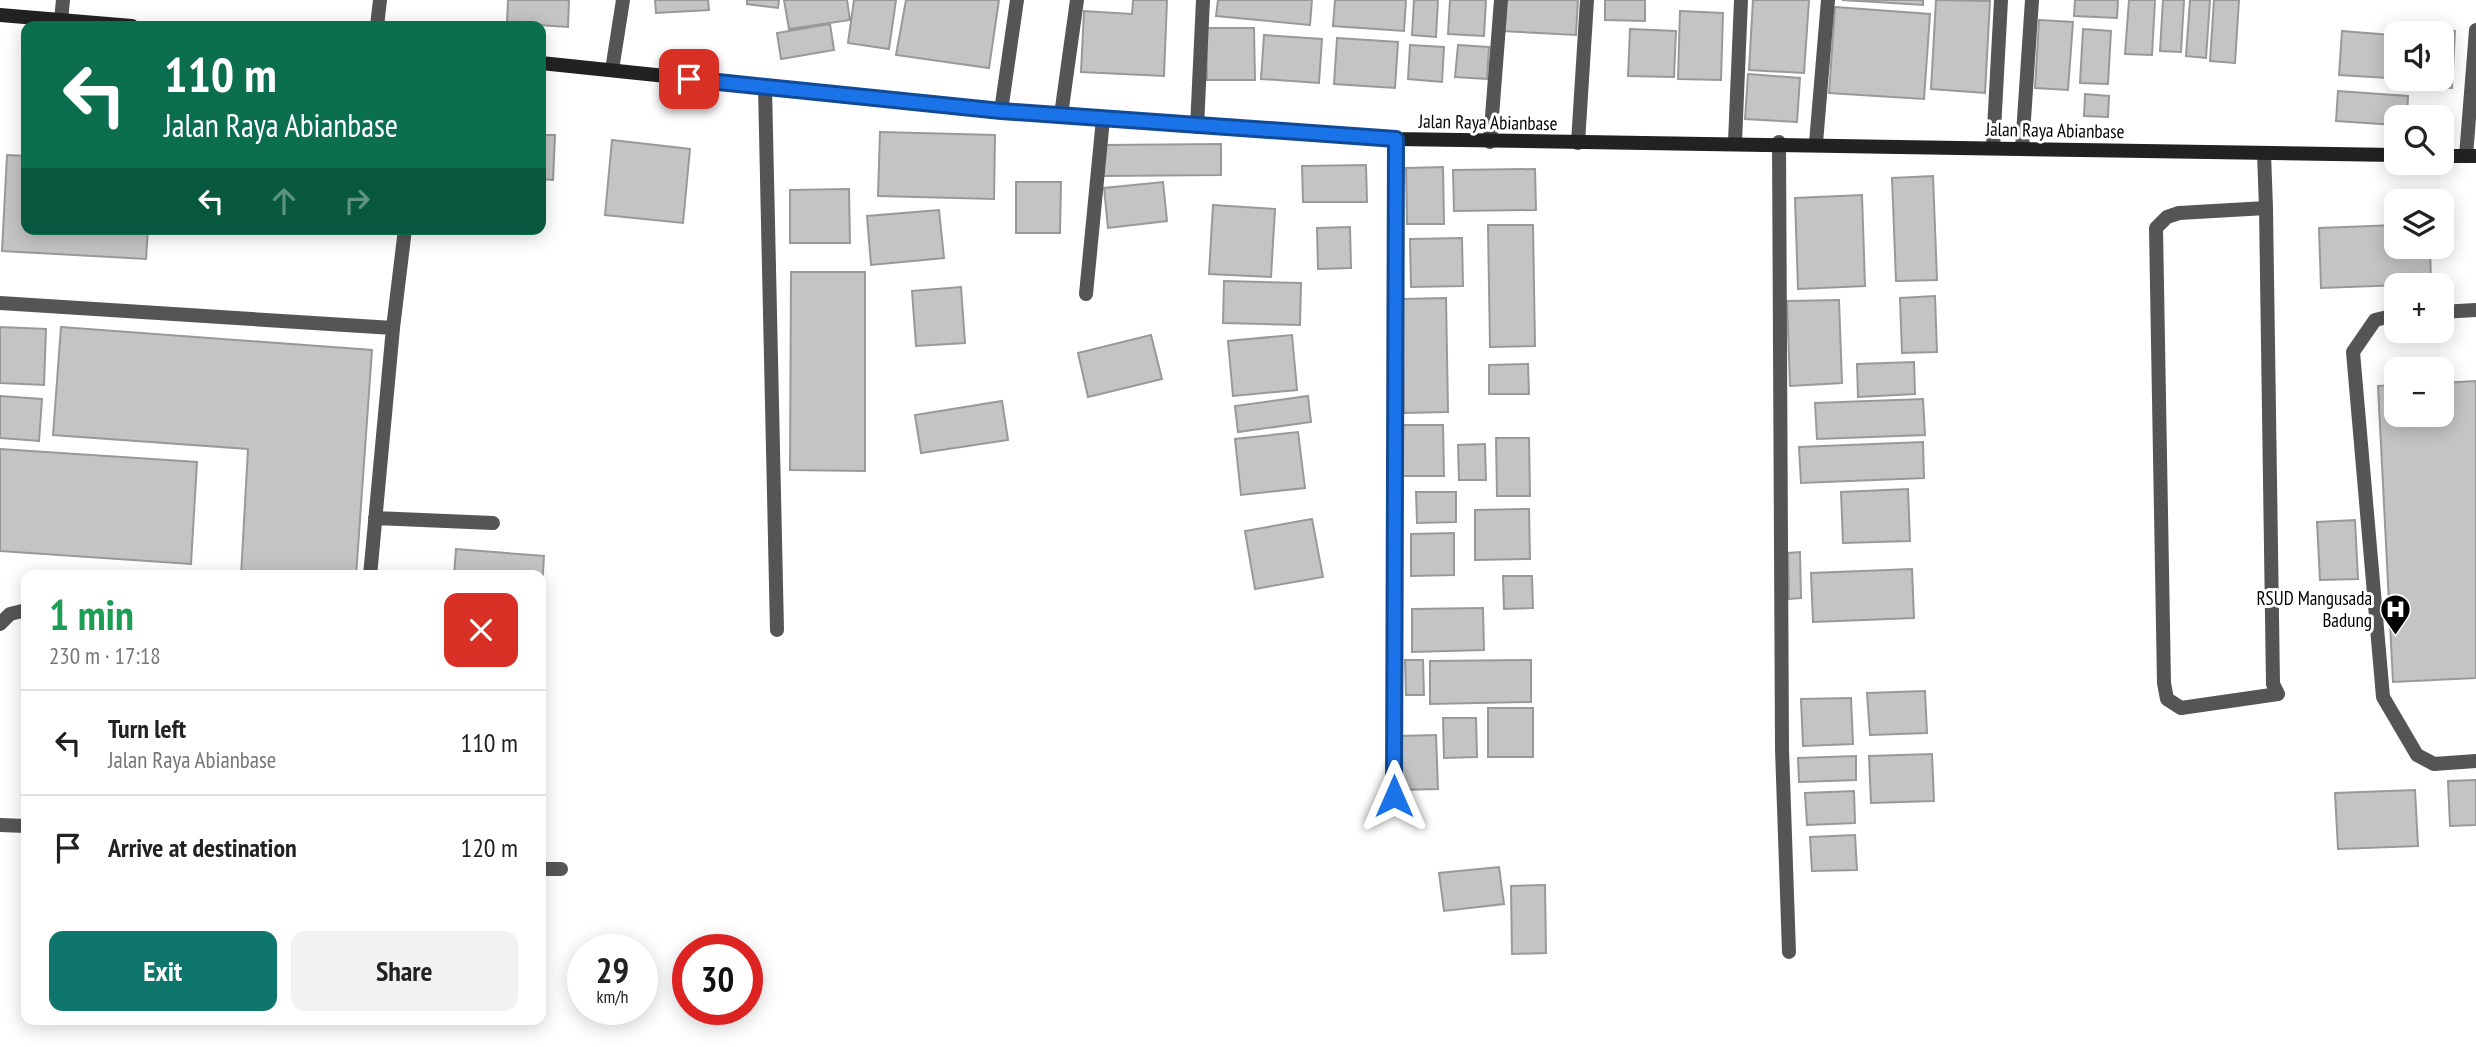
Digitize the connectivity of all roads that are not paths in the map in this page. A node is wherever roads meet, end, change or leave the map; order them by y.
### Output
1 (63, 0) edge
2 (380, 0) edge
3 (623, 0) edge
4 (1017, 0) edge
5 (1077, 0) edge
6 (1203, 0) edge
7 (1501, 0) edge
8 (1587, 0) edge
9 (1741, 0) edge
10 (1828, 0) edge
11 (2001, 0) edge
12 (2032, 0) edge
13 (0, 15) edge
14 (61, 20) junction
15 (73, 21) edge
16 (378, 21) edge
17 (2476, 30) edge
18 (546, 63) edge
19 (612, 70) junction
20 (765, 88) junction
21 (1001, 111) junction
22 (1061, 116) junction
23 (1102, 119) junction
24 (1197, 127) junction
25 (1396, 139) junction
26 (1490, 142) junction
27 (1735, 142) junction
28 (1779, 142) junction
29 (1578, 143) junction
30 (1816, 143) junction
31 (1993, 148) junction
32 (2022, 149) junction
33 (2264, 153) junction
34 (2384, 155) edge
35 (2471, 156) edge
36 (2266, 208) junction
37 (404, 235) edge
38 (1086, 294) dead end
39 (0, 303) edge
40 (2476, 310) edge
41 (2454, 311) edge
42 (2384, 318) edge
43 (393, 328) junction
44 (375, 518) junction
45 (493, 523) dead end
46 (371, 570) edge
47 (21, 611) edge
48 (0, 624) edge
49 (777, 630) dead end
50 (2476, 761) edge
51 (1394, 796) dead end
52 (0, 825) edge
53 (21, 826) edge
54 (546, 869) edge
55 (561, 869) dead end
56 (1789, 952) dead end

1 - 14 street
2 - 16 street
3 - 19 street
4 - 21 street
5 - 22 street
6 - 24 street
7 - 26 street
8 - 29 street
9 - 27 street
10 - 30 street
11 - 31 street
12 - 32 street
13 - 14 main road
14 - 15 main road
17 - 35 street
18 - 19 main road, Jalan Raya Abianbase
19 - 20 main road, Jalan Raya Abianbase
20 - 21 main road, Jalan Raya Abianbase
20 - 49 street
21 - 22 main road, Jalan Raya Abianbase
22 - 23 main road, Jalan Raya Abianbase
23 - 24 main road, Jalan Raya Abianbase
23 - 38 street
24 - 25 main road, Jalan Raya Abianbase
25 - 26 main road, Jalan Raya Abianbase
25 - 51 street
26 - 29 main road, Jalan Raya Abianbase
27 - 28 main road, Jalan Raya Abianbase
27 - 29 main road, Jalan Raya Abianbase
28 - 30 main road, Jalan Raya Abianbase
28 - 56 street
30 - 31 main road, Jalan Raya Abianbase
31 - 32 main road, Jalan Raya Abianbase
32 - 33 main road, Jalan Raya Abianbase
33 - 34 main road, Jalan Raya Abianbase
33 - 36 street
36 - 36 street
37 - 43 street
39 - 43 street
40 - 41 street
42 - 50 street
43 - 44 street
44 - 45 street
44 - 46 street
47 - 48 street
52 - 53 street
54 - 55 street

